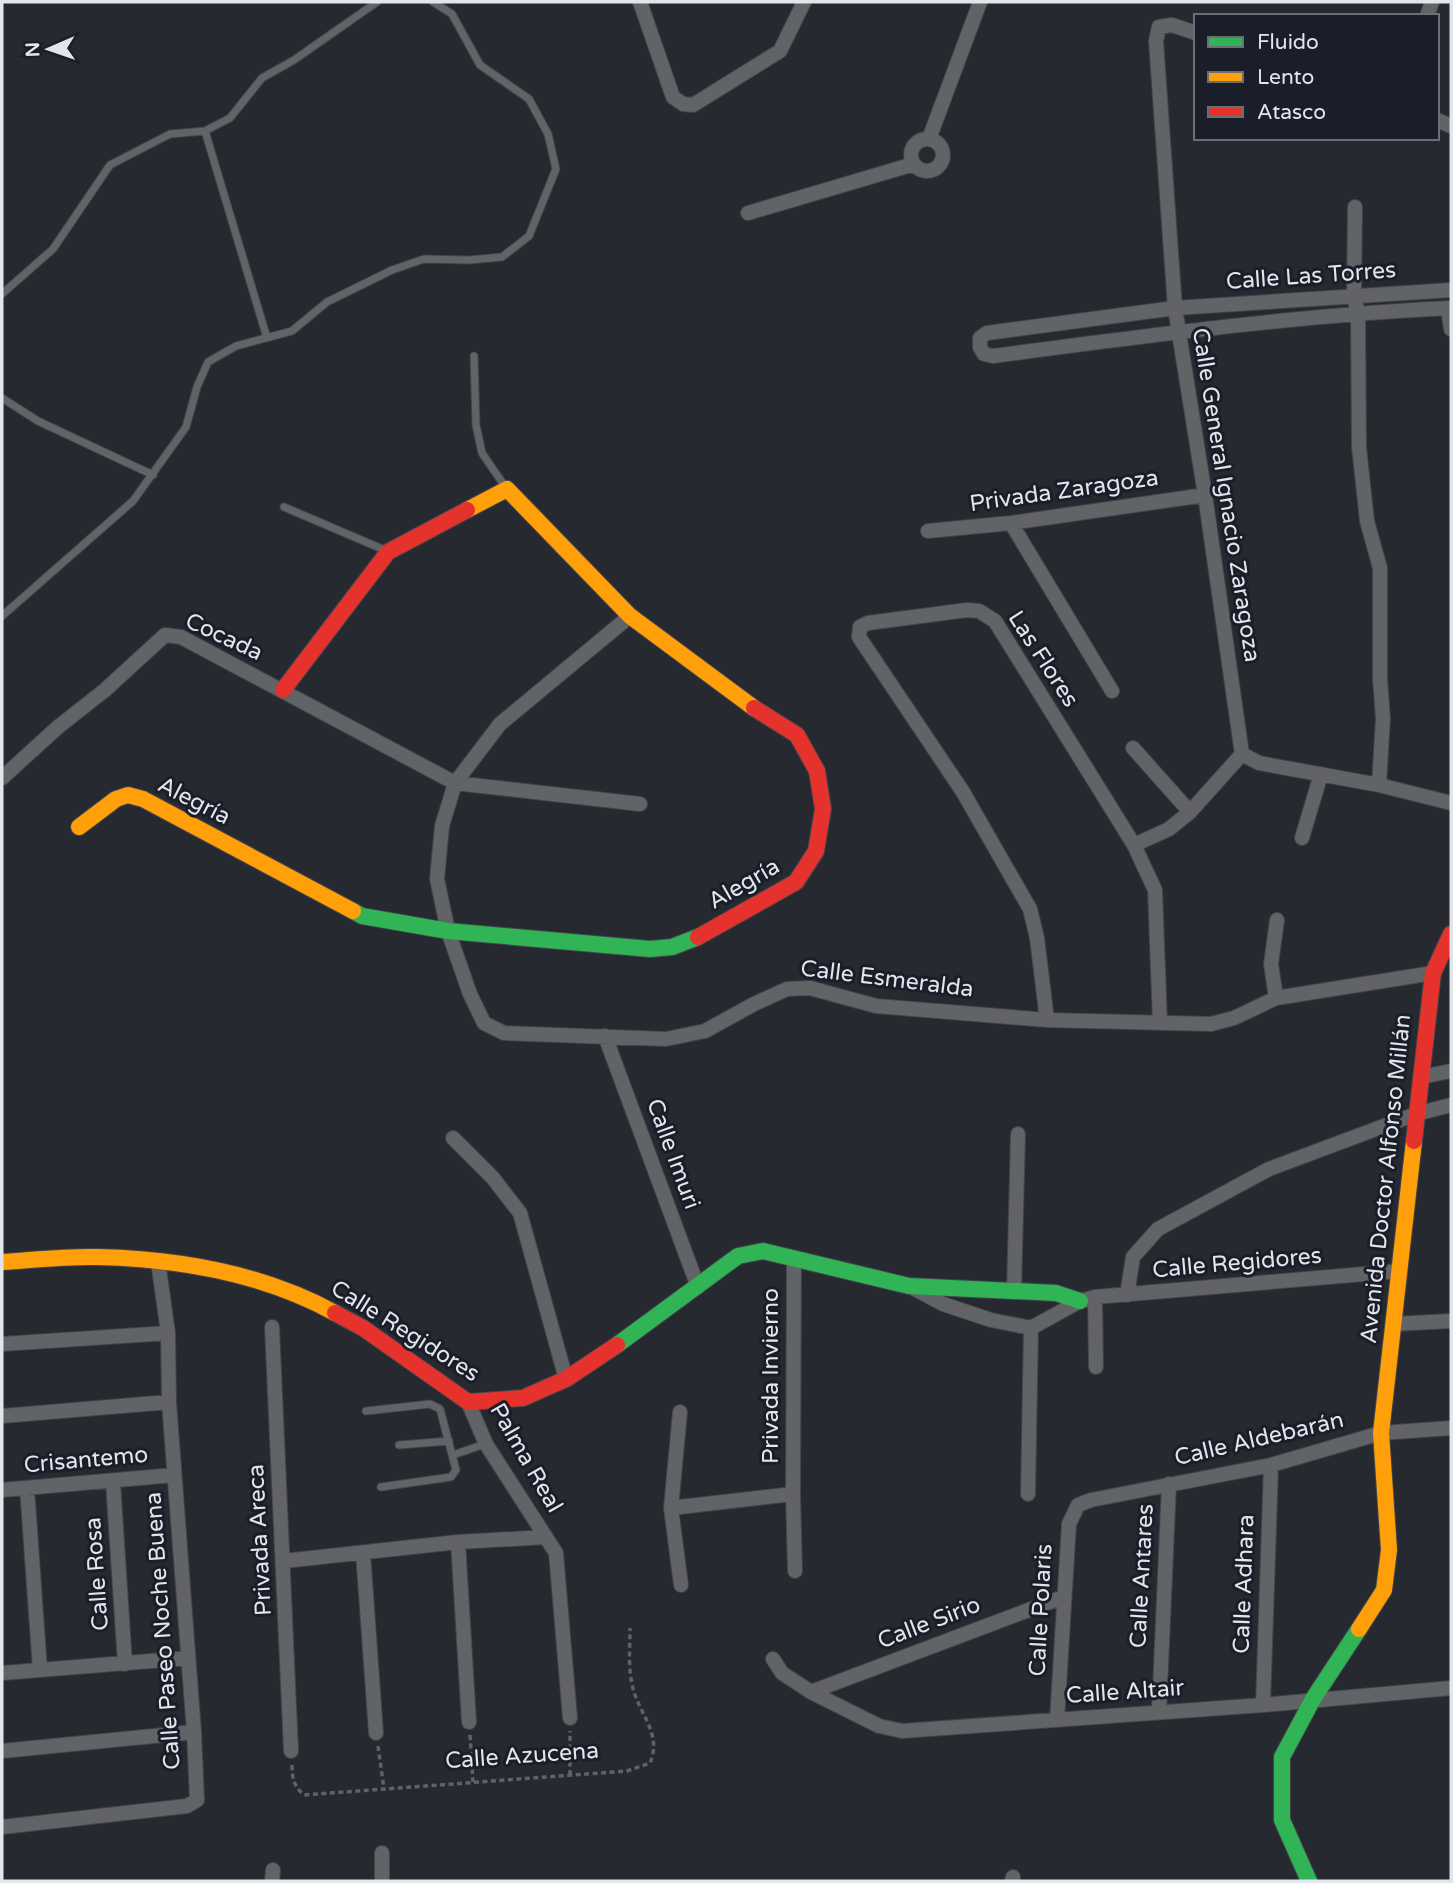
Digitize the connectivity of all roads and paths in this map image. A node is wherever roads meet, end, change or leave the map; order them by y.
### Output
1 (377, 2) edge
2 (433, 2) edge
3 (640, 2) edge
4 (804, 2) edge
5 (980, 2) edge
6 (1194, 32) edge
7 (205, 131) junction
8 (929, 139) junction
9 (914, 164) junction
10 (1355, 207) dead end
11 (748, 214) dead end
12 (1451, 290) edge
13 (2, 294) edge
14 (1354, 295) junction
15 (1175, 308) junction
16 (1450, 308) edge
17 (1358, 314) junction
18 (1451, 329) edge
19 (1178, 332) junction
20 (267, 338) junction
21 (474, 356) dead end
22 (2, 398) edge
23 (153, 475) junction
24 (507, 489) junction
25 (1205, 495) junction
26 (284, 508) dead end
27 (1011, 523) junction
28 (928, 531) dead end
29 (388, 552) junction
30 (2, 616) edge
31 (630, 616) junction
32 (283, 690) junction
33 (1112, 691) dead end
34 (1133, 748) dead end
35 (1242, 754) junction
36 (1321, 774) junction
37 (2, 778) edge
38 (455, 783) junction
39 (1379, 785) junction
40 (1451, 803) edge
41 (640, 804) dead end
42 (1190, 812) junction
43 (79, 827) dead end
44 (1303, 838) dead end
45 (1133, 845) junction
46 (1277, 920) dead end
47 (448, 931) junction
48 (1451, 934) edge
49 (1433, 974) junction
50 (1276, 998) junction
51 (1047, 1020) junction
52 (1160, 1023) junction
53 (605, 1036) junction
54 (1451, 1071) edge
55 (1421, 1077) junction
56 (1451, 1105) edge
57 (1416, 1114) junction
58 (1018, 1134) dead end
59 (453, 1138) dead end
60 (794, 1258) junction
61 (158, 1261) junction
62 (2, 1262) edge
63 (1399, 1271) junction
64 (909, 1286) junction
65 (698, 1287) junction
66 (1014, 1291) junction
67 (1127, 1295) junction
68 (1087, 1299) junction
69 (1451, 1321) edge
70 (1393, 1324) junction
71 (272, 1327) dead end
72 (1031, 1328) junction
73 (168, 1333) junction
74 (2, 1344) edge
75 (1096, 1367) dead end
76 (566, 1379) junction
77 (169, 1402) junction
78 (468, 1402) junction
79 (366, 1411) dead end
80 (680, 1412) dead end
81 (2, 1416) edge
82 (1451, 1428) edge
83 (1381, 1433) junction
84 (449, 1441) junction
85 (486, 1444) junction
86 (399, 1445) dead end
87 (453, 1455) junction
88 (1271, 1465) junction
89 (174, 1475) junction
90 (113, 1482) junction
91 (1169, 1484) junction
92 (381, 1487) dead end
93 (27, 1488) junction
94 (2, 1490) edge
95 (793, 1494) junction
96 (1028, 1494) dead end
97 (1078, 1505) joint
98 (671, 1508) junction
99 (546, 1537) junction
100 (458, 1542) junction
101 (363, 1553) junction
102 (284, 1561) junction
103 (795, 1571) dead end
104 (681, 1585) dead end
105 (1063, 1597) junction
106 (630, 1628) dead end
107 (188, 1658) junction
108 (773, 1659) dead end
109 (125, 1664) junction
110 (40, 1670) junction
111 (2, 1673) edge
112 (1451, 1689) edge
113 (811, 1692) junction
114 (1313, 1699) junction
115 (1263, 1705) junction
116 (1158, 1712) junction
117 (570, 1718) joint
118 (1057, 1720) junction
119 (468, 1723) joint
120 (194, 1731) junction
121 (376, 1733) joint
122 (2, 1751) edge
123 (291, 1751) joint
124 (570, 1775) junction
125 (473, 1782) junction
126 (384, 1789) junction
127 (2, 1826) edge
128 (382, 1853) dead end
129 (382, 1881) edge
130 (1309, 1881) edge

1 - 7 lane
2 - 20 lane
3 - 4 street
5 - 8 street
6 - 15 street, Calle General Ignacio Zaragoza
7 - 13 lane
7 - 20 lane
8 - 9 street
8 - 9 street
9 - 11 street
10 - 14 street
12 - 14 street, Calle Las Torres
14 - 15 street, Calle Las Torres
14 - 17 street
15 - 19 street, Calle General Ignacio Zaragoza
15 - 19 street, Calle Las Torres
16 - 17 street, Calle Las Torres
16 - 18 street
17 - 19 street, Calle Las Torres
17 - 39 street
19 - 25 street, Calle General Ignacio Zaragoza
20 - 23 lane
21 - 24 lane, Alegría
22 - 23 lane
23 - 30 lane
24 - 29 street
24 - 31 street, Alegría
25 - 27 street, Privada Zaragoza
25 - 35 street, Calle General Ignacio Zaragoza
26 - 29 lane
27 - 28 street, Privada Zaragoza
27 - 33 street
29 - 32 street
31 - 38 street
31 - 47 street, Alegría
32 - 37 street, Cocada
32 - 38 street, Cocada
34 - 42 street
35 - 36 street
35 - 42 street
36 - 39 street
36 - 44 street
38 - 41 street
38 - 47 street, Calle Esmeralda
39 - 40 street
42 - 45 street
43 - 47 street, Alegría
45 - 51 street, Las Flores
45 - 52 street, Las Flores
46 - 50 street
47 - 53 street, Calle Esmeralda
48 - 49 street, Avenida Doctor Alfonso Millán
49 - 50 street, Calle Esmeralda
49 - 55 street, Avenida Doctor Alfonso Millán
50 - 52 street, Calle Esmeralda
51 - 52 street, Calle Esmeralda
51 - 53 street, Calle Esmeralda
53 - 65 street, Calle Imuri
54 - 55 street
55 - 57 street, Avenida Doctor Alfonso Millán
56 - 57 street
57 - 63 street, Avenida Doctor Alfonso Millán
57 - 67 street
58 - 66 street
59 - 76 street
60 - 64 street, Calle Regidores
60 - 65 street, Calle Regidores
60 - 95 street, Privada Invierno
61 - 62 street, Calle Regidores
61 - 73 street, Calle Paseo Noche Buena
61 - 78 street, Calle Regidores
63 - 67 street, Calle Regidores
63 - 70 street, Avenida Doctor Alfonso Millán
64 - 66 street, Calle Regidores
64 - 72 street, Calle Regidores
65 - 76 street, Calle Regidores
66 - 68 street, Calle Regidores
67 - 68 street, Calle Regidores
68 - 72 street, Calle Regidores
68 - 75 street
69 - 70 street
70 - 83 street, Avenida Doctor Alfonso Millán
71 - 102 street, Privada Areca
72 - 96 street
73 - 74 street
73 - 77 street, Calle Paseo Noche Buena
76 - 78 street, Calle Regidores
77 - 81 street
77 - 89 street, Calle Paseo Noche Buena
78 - 85 street, Palma Real
79 - 84 lane
80 - 98 street
82 - 83 street, Calle Aldebarán
83 - 88 street, Calle Aldebarán
83 - 114 street, Avenida Doctor Alfonso Millán
84 - 86 lane
84 - 87 lane
85 - 87 lane
85 - 99 street, Palma Real
87 - 92 lane
88 - 91 street, Calle Aldebarán
88 - 115 street, Calle Adhara
89 - 90 street, Crisantemo
89 - 107 street, Calle Paseo Noche Buena
90 - 93 street, Crisantemo
90 - 109 street, Calle Rosa
91 - 97 street, Calle Aldebarán
91 - 116 street, Calle Antares
93 - 94 street, Crisantemo
93 - 110 street
95 - 98 street, Privada Invierno
95 - 103 street, Privada Invierno
97 - 105 street, Calle Polaris
98 - 104 street
99 - 100 street
99 - 117 street, Palma Real
100 - 101 street
100 - 119 street
101 - 102 street
101 - 121 street
102 - 123 street, Privada Areca
105 - 113 street, Calle Sirio
105 - 118 street, Calle Polaris
106 - 124 path, Calle Azucena
107 - 109 street
107 - 120 street, Calle Paseo Noche Buena
108 - 113 street, Calle Altair
109 - 110 street
110 - 111 street
112 - 114 street, Calle Altair
113 - 118 street, Calle Altair
114 - 115 street, Calle Altair
114 - 130 street, Avenida Doctor Alfonso Millán
115 - 116 street, Calle Altair
116 - 118 street, Calle Altair
117 - 124 path
119 - 125 path
120 - 122 street
120 - 127 street, Calle Paseo Noche Buena
121 - 126 path
123 - 126 path, Calle Azucena
124 - 125 path, Calle Azucena
125 - 126 path, Calle Azucena
128 - 129 street

